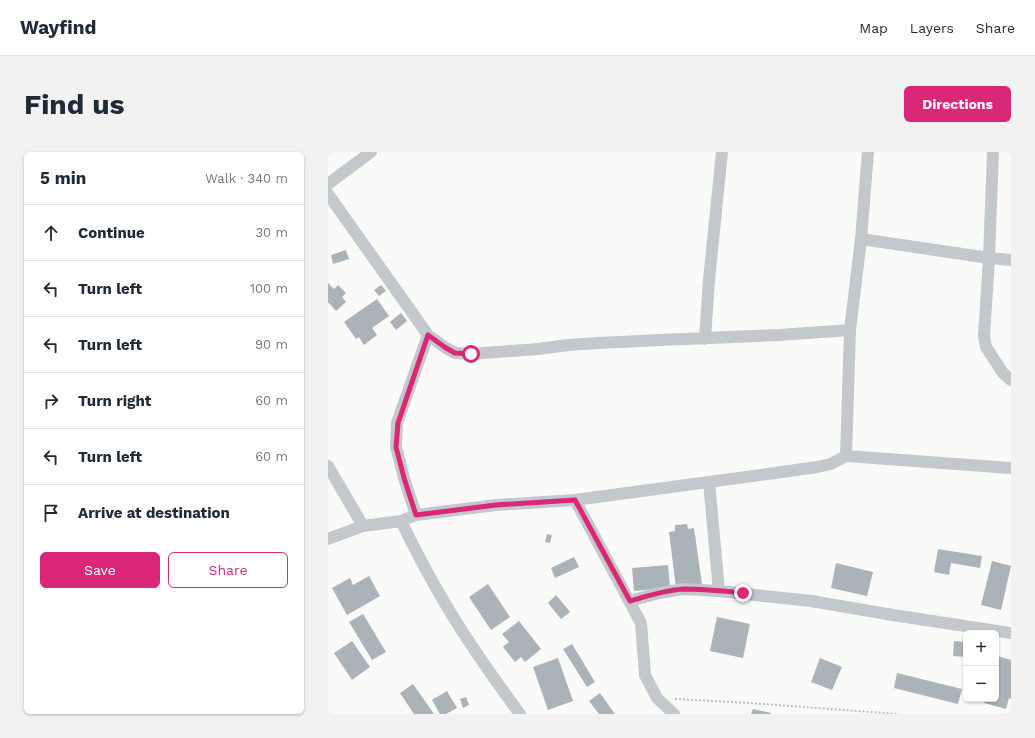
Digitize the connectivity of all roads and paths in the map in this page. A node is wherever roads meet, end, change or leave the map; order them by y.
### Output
1 (371, 152) edge
2 (722, 152) edge
3 (868, 152) edge
4 (993, 152) edge
5 (328, 184) edge
6 (328, 194) edge
7 (861, 239) junction
8 (988, 258) junction
9 (1011, 260) edge
10 (850, 330) junction
11 (428, 335) junction
12 (705, 339) junction
13 (1011, 380) edge
14 (846, 456) junction
15 (328, 466) edge
16 (1011, 468) edge
17 (709, 482) junction
18 (575, 500) junction
19 (416, 515) junction
20 (401, 521) junction
21 (363, 526) junction
22 (328, 539) edge
23 (719, 590) junction
24 (630, 601) junction
25 (1011, 633) edge
26 (657, 698) junction
27 (520, 714) edge
28 (674, 714) edge
29 (898, 714) edge

1 - 5 street
2 - 12 street
3 - 7 street
4 - 8 street
6 - 11 street
7 - 8 street
7 - 10 street
8 - 9 street
8 - 13 street
10 - 12 street
10 - 14 street
11 - 12 street
11 - 19 street
14 - 16 street
14 - 17 street
15 - 21 street
17 - 18 street
17 - 23 street
18 - 19 street
18 - 24 street
19 - 20 street
20 - 21 street
20 - 27 street
21 - 22 street
23 - 24 street
23 - 25 street
24 - 26 street
26 - 28 street
26 - 29 path

